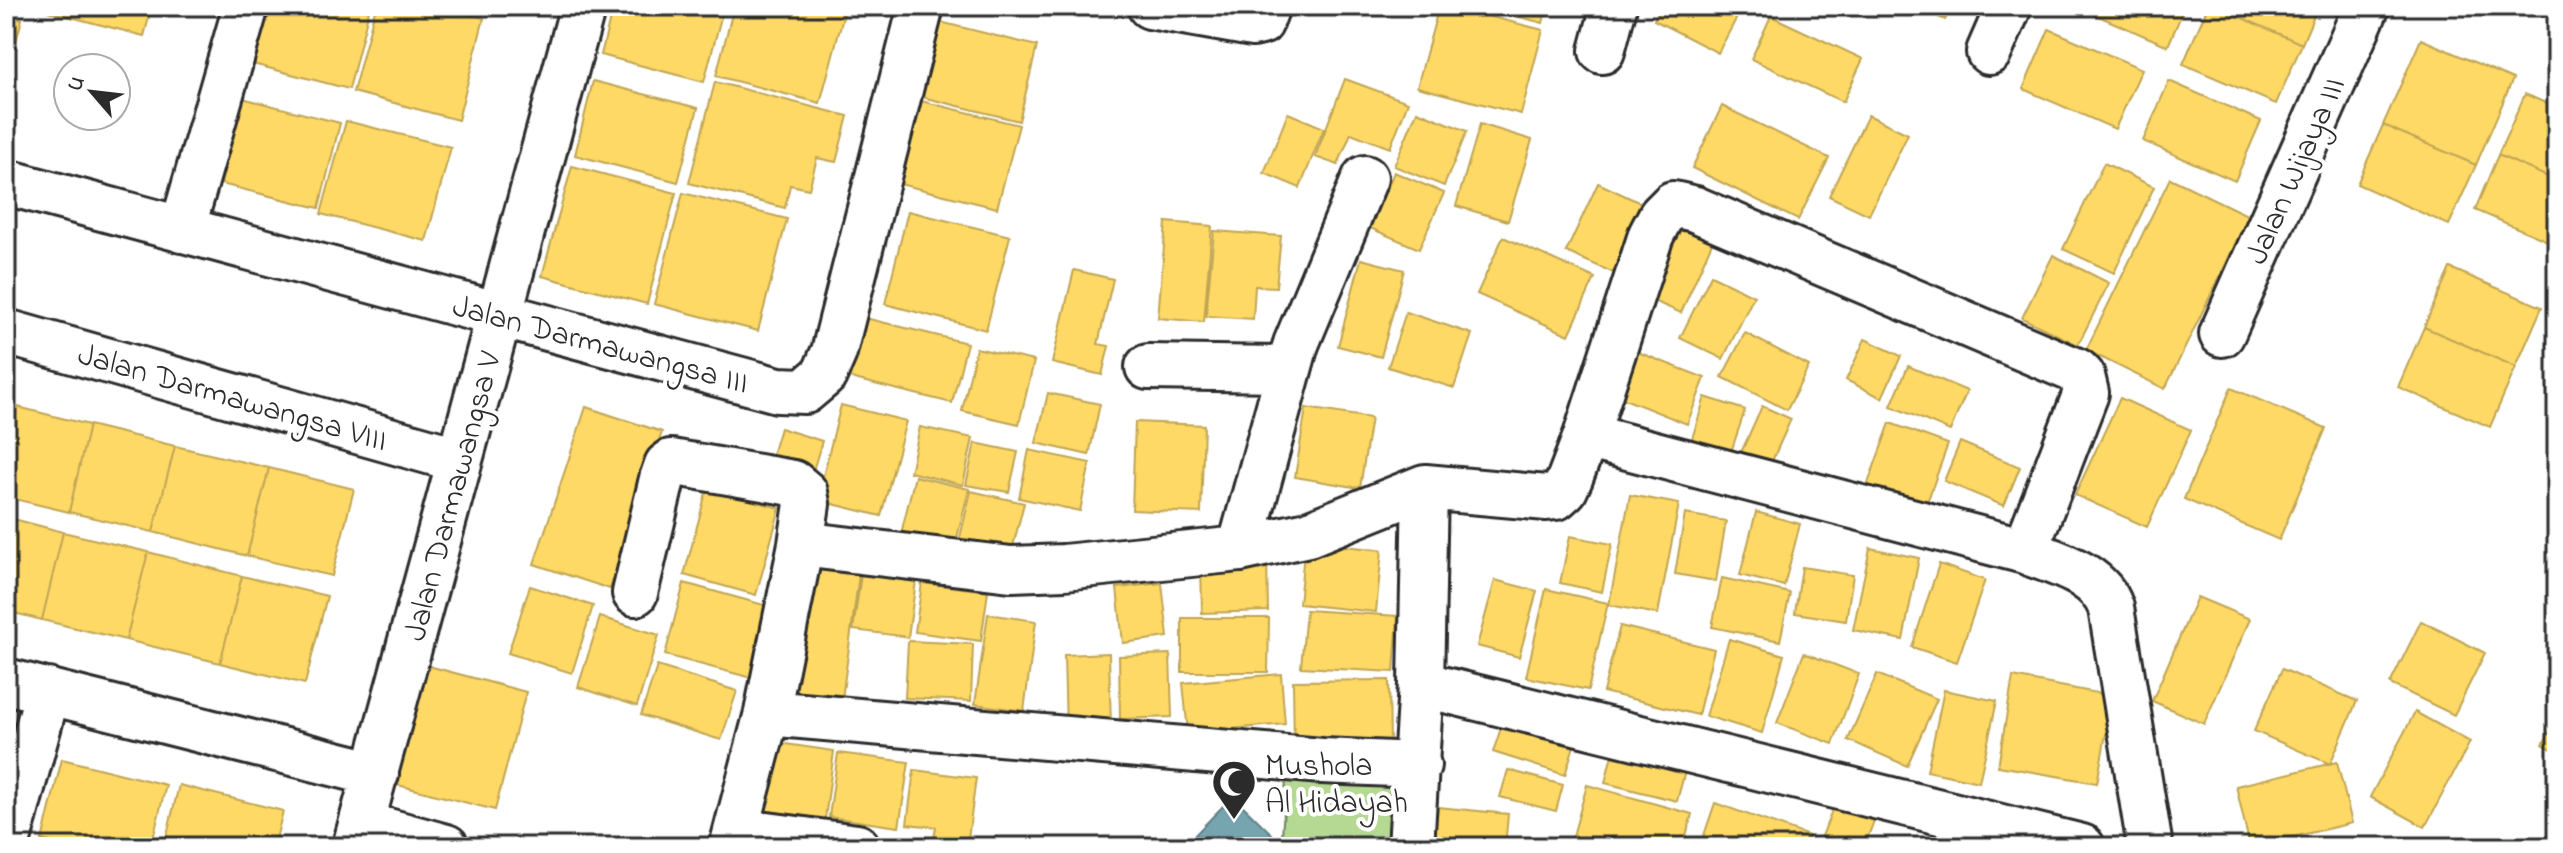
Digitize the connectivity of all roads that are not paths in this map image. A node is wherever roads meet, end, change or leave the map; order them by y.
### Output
1 (246, 6) edge
2 (583, 6) edge
3 (921, 6) edge
4 (1150, 6) edge
5 (1267, 6) edge
6 (1614, 6) edge
7 (2009, 6) edge
8 (2367, 6) edge
9 (1602, 51) dead end
10 (1989, 52) dead end
11 (1365, 178) dead end
12 (6, 182) edge
13 (182, 230) junction
14 (500, 315) junction
15 (6, 332) edge
16 (2222, 334) dead end
17 (1148, 367) dead end
18 (1288, 369) junction
19 (1586, 436) junction
20 (460, 460) junction
21 (1425, 487) junction
22 (801, 544) junction
23 (1240, 549) junction
24 (2025, 551) junction
25 (635, 593) dead end
26 (6, 681) edge
27 (1421, 684) junction
28 (48, 691) junction
29 (767, 713) junction
30 (1418, 765) junction
31 (376, 774) junction
32 (359, 836) edge
33 (734, 839) edge
34 (6, 847) edge
35 (446, 847) edge
36 (857, 847) edge
37 (1411, 847) edge
38 (2082, 847) edge
39 (2150, 847) edge

1 - 13 street
2 - 14 street, Jalan Darmawangsa V
3 - 14 street, Jalan Darmawangsa III
4 - 5 street
6 - 9 street
7 - 10 street
8 - 16 street, Jalan Wijaya III
11 - 18 street
12 - 13 street, Jalan Darmawangsa III
13 - 14 street, Jalan Darmawangsa III
14 - 20 street, Jalan Darmawangsa V
15 - 20 street, Jalan Darmawangsa VIII
17 - 18 street
18 - 23 street
19 - 21 street
19 - 24 street
19 - 24 street
20 - 31 street, Jalan Darmawangsa V
21 - 23 street
21 - 27 street
22 - 23 street
22 - 25 street
22 - 29 street
24 - 39 street
26 - 28 street
27 - 30 street
27 - 38 street
28 - 31 street
28 - 34 street
29 - 30 street
29 - 33 street
30 - 37 street
31 - 32 street, Jalan Darmawangsa V
32 - 35 street
33 - 36 street

